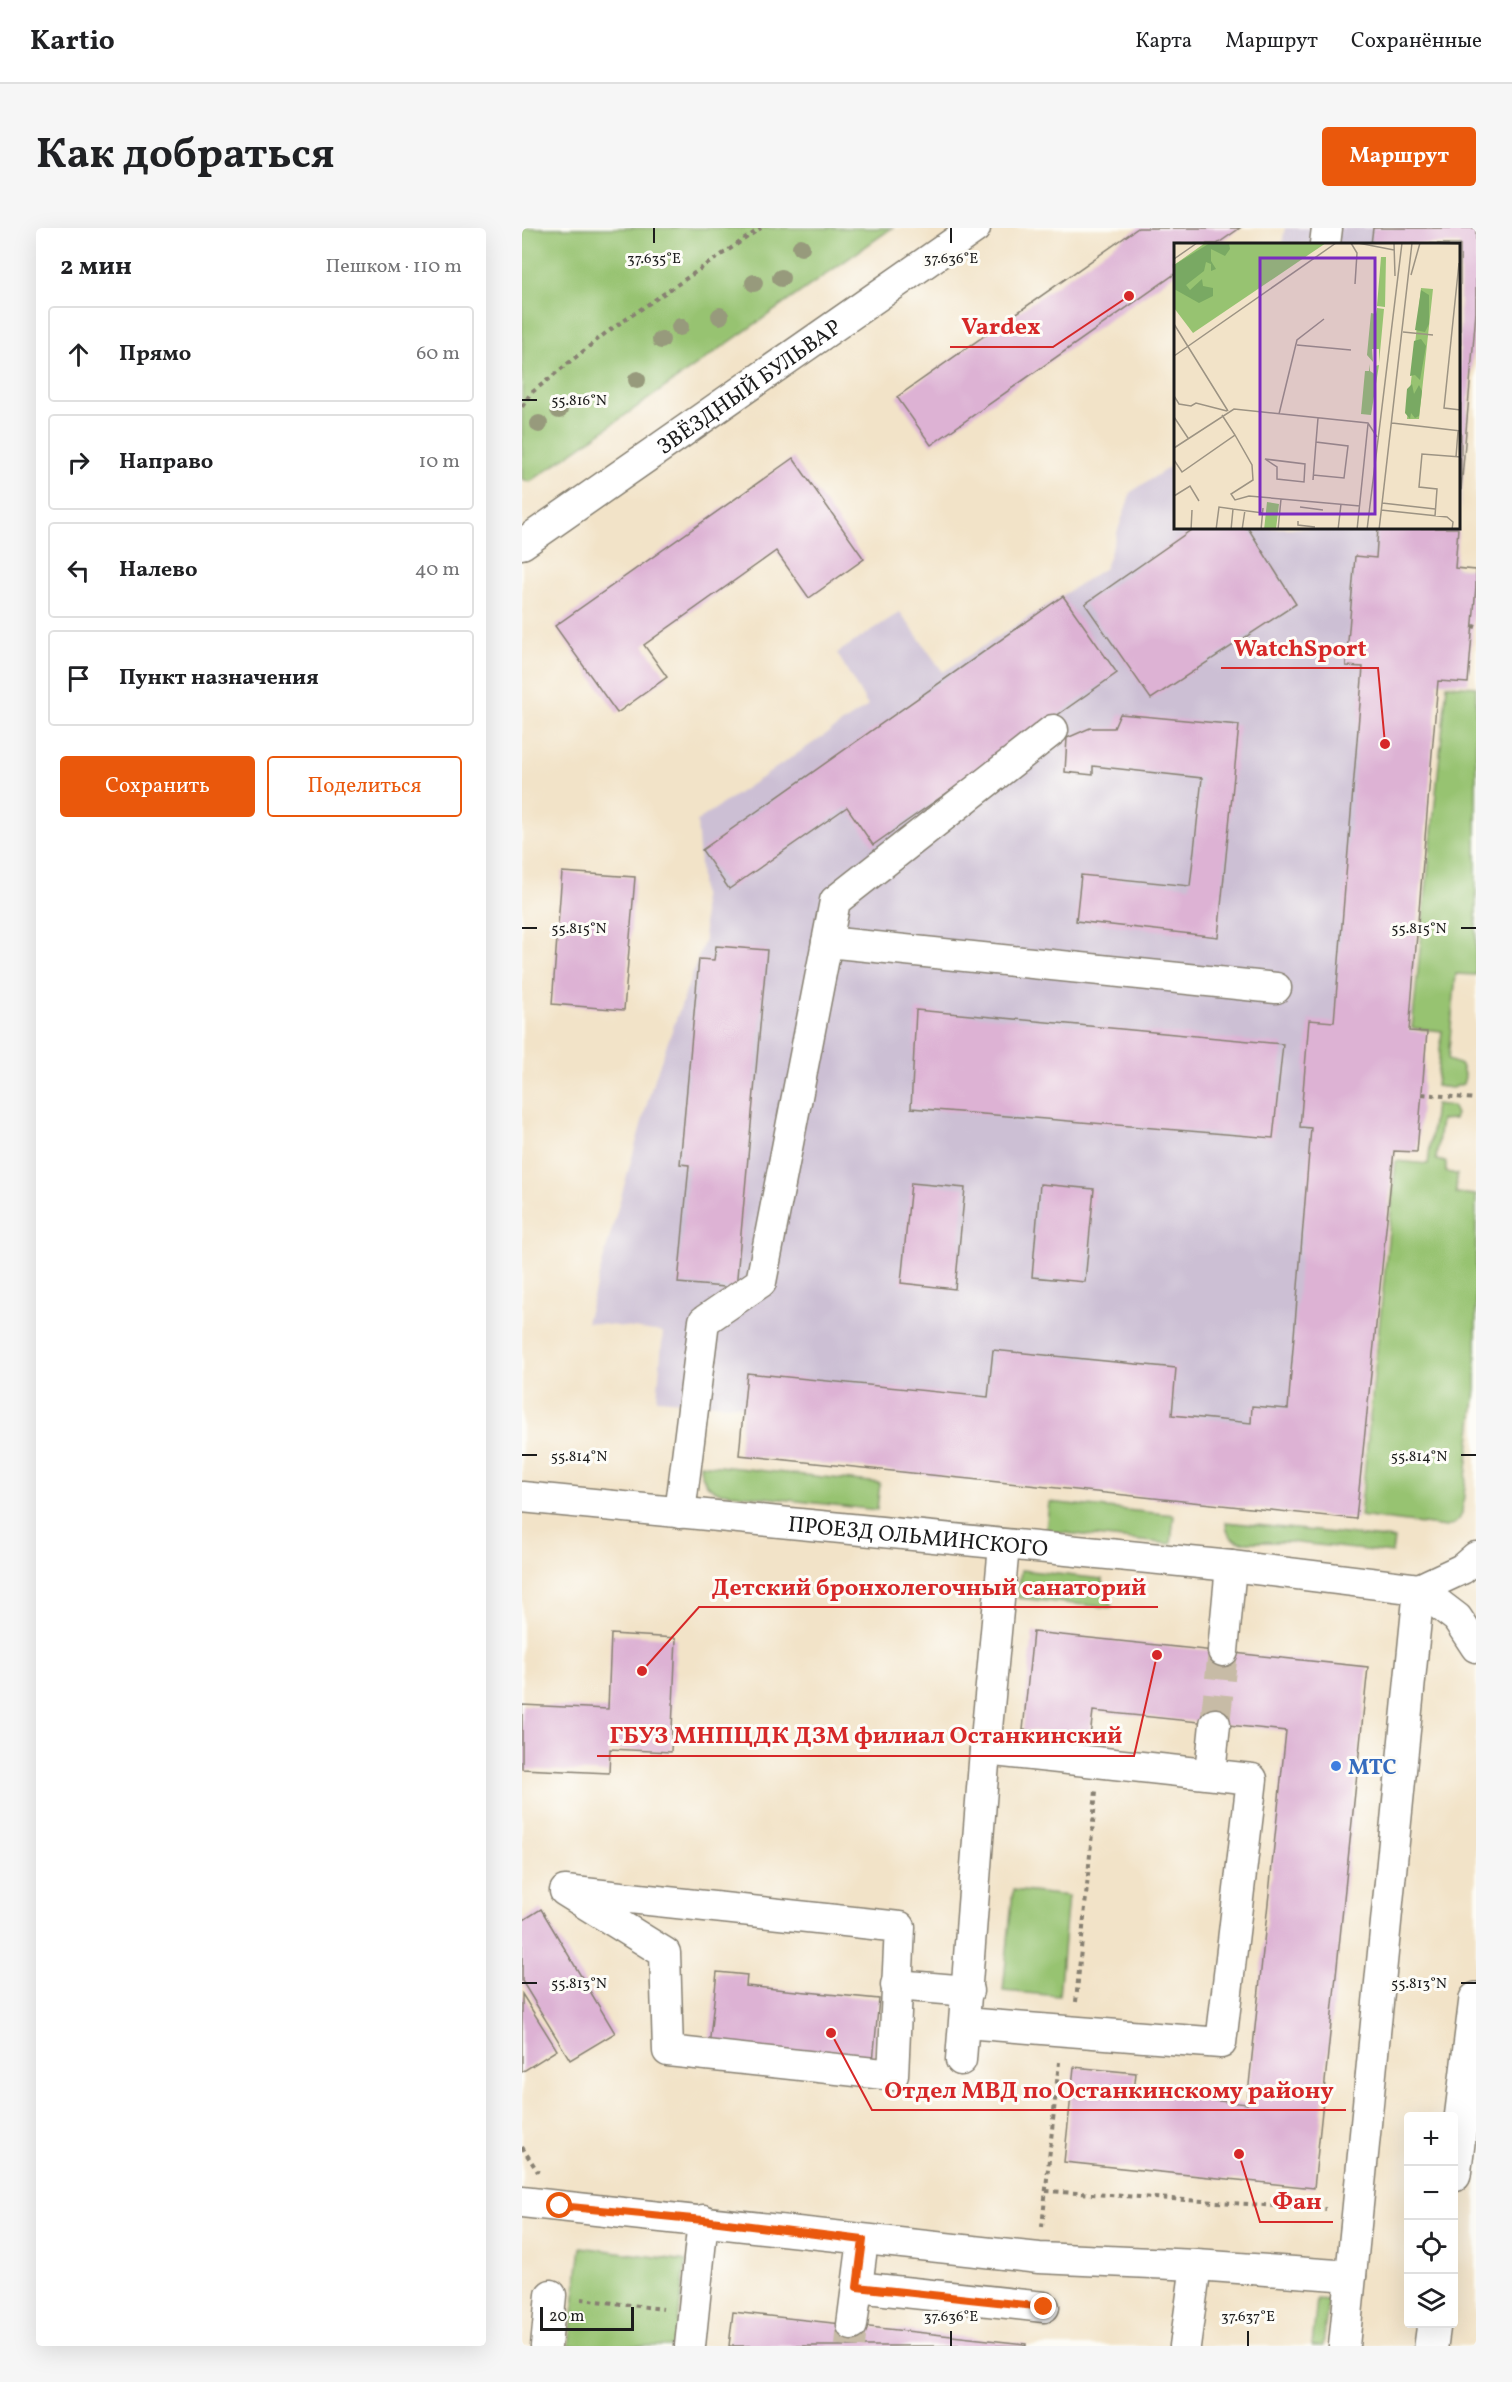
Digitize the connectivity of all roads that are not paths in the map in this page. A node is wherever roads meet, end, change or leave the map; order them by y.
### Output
1 (975, 228) edge
2 (1326, 228) edge
3 (1325, 243) edge
4 (522, 544) edge
5 (1053, 730) dead end
6 (827, 942) junction
7 (1276, 988) dead end
8 (522, 1497) edge
9 (680, 1513) junction
10 (1004, 1546) junction
11 (1476, 1557) edge
12 (1231, 1566) junction
13 (1419, 1590) junction
14 (1476, 1647) edge
15 (1223, 1651) tunnel mouth
16 (1215, 1724) tunnel mouth
17 (985, 1750) junction
18 (1210, 1773) junction
19 (896, 1985) junction
20 (968, 1991) junction
21 (1476, 1999) edge
22 (965, 2023) junction
23 (961, 2060) dead end
24 (1455, 2166) edge
25 (522, 2202) edge
26 (703, 2220) junction
27 (863, 2240) junction
28 (1196, 2265) junction
29 (1351, 2276) junction
30 (857, 2287) junction
31 (551, 2295) road end
32 (1044, 2307) dead end
33 (852, 2325) tunnel mouth
34 (1433, 2328) edge
35 (538, 2336) edge
36 (690, 2346) edge
37 (1185, 2346) edge
38 (1344, 2346) edge
39 (1431, 2346) edge

1 - 4 street, ЗВЁЗДНЫЙ БУЛЬВАР
2 - 3 street
5 - 6 street
6 - 7 street
6 - 9 street
8 - 9 street, ПРОЕЗД ОЛЬМИНСКОГО
9 - 10 street, ПРОЕЗД ОЛЬМИНСКОГО
10 - 12 street, ПРОЕЗД ОЛЬМИНСКОГО
10 - 17 street
11 - 13 street
12 - 13 street, ПРОЕЗД ОЛЬМИНСКОГО
12 - 15 street
13 - 14 street, ПРОЕЗД ОЛЬМИНСКОГО
13 - 29 street
16 - 18 street
17 - 18 street
17 - 20 street
18 - 22 street
19 - 19 street
19 - 20 street
20 - 22 street
21 - 24 main road
22 - 23 street
25 - 26 street
26 - 27 street
26 - 36 street
27 - 28 street
27 - 30 street
28 - 29 street
28 - 37 street
29 - 38 street
30 - 32 street
30 - 33 street
31 - 35 street
34 - 39 main road

